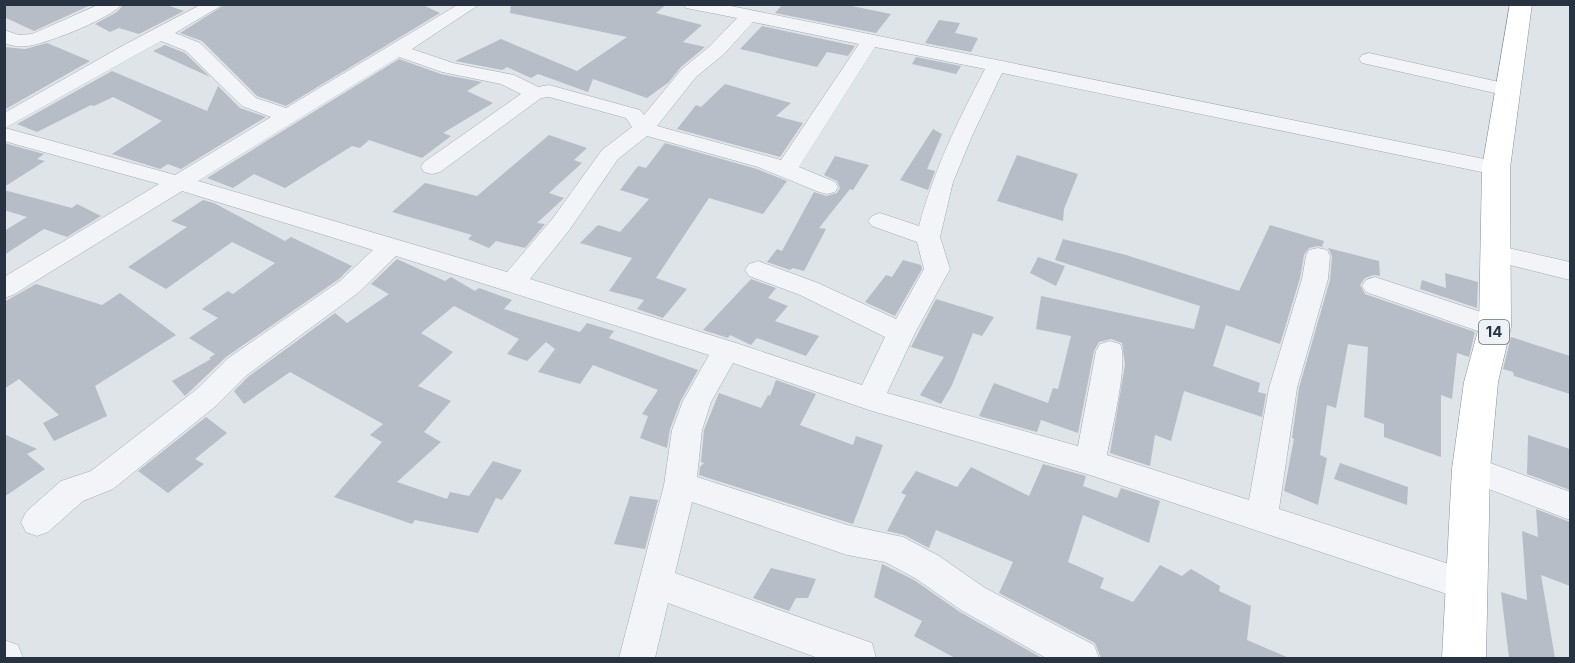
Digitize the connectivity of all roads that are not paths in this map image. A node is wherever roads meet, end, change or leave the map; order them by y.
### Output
1 (114, 4) edge
2 (216, 4) edge
3 (692, 4) edge
4 (1521, 4) edge
5 (470, 5) edge
6 (748, 16) junction
7 (161, 34) junction
8 (4, 35) edge
9 (870, 41) junction
10 (398, 50) junction
11 (1370, 59) dead end
12 (996, 66) junction
13 (1508, 90) junction
14 (535, 93) junction
15 (288, 116) junction
16 (4, 122) edge
17 (644, 129) junction
18 (4, 134) edge
19 (432, 167) dead end
20 (1496, 168) junction
21 (786, 170) junction
22 (179, 183) junction
23 (827, 187) dead end
24 (880, 221) dead end
25 (928, 237) junction
26 (391, 247) junction
27 (1495, 253) junction
28 (1318, 256) dead end
29 (758, 270) dead end
30 (1570, 271) edge
31 (513, 283) junction
32 (1375, 286) dead end
33 (4, 289) edge
34 (1496, 327) junction
35 (901, 333) junction
36 (726, 350) junction
37 (1110, 351) dead end
38 (869, 399) junction
39 (1090, 462) junction
40 (1471, 469) junction
41 (680, 485) junction
42 (1570, 506) edge
43 (1262, 517) junction
44 (37, 522) dead end
45 (657, 583) junction
46 (1465, 585) junction
47 (859, 656) dead end
48 (637, 658) edge
49 (1081, 658) edge
50 (1464, 658) edge

1 - 8 street
2 - 7 street
3 - 6 street
4 - 13 highway, 14
5 - 10 street
6 - 9 street
6 - 17 street
7 - 15 street
7 - 16 street
9 - 12 street
9 - 21 street
10 - 14 street
10 - 15 street
11 - 13 street
12 - 20 street
12 - 25 street
13 - 20 highway, 14
14 - 17 street
14 - 19 street
15 - 22 street
17 - 21 street
17 - 31 street
18 - 22 street
20 - 27 highway, 14
21 - 23 street
22 - 26 street
22 - 33 street
24 - 25 street
25 - 35 street
26 - 31 street
26 - 44 street
27 - 30 street
27 - 34 highway, 14
28 - 43 street
29 - 35 street
31 - 36 street
32 - 34 street
34 - 40 highway, 14
35 - 38 street
36 - 38 street
36 - 41 street
37 - 39 street
38 - 39 street
39 - 43 street
40 - 42 street
40 - 46 highway, 14
41 - 45 street
41 - 49 street
43 - 46 street
45 - 47 street
45 - 48 street
46 - 50 highway, 14

